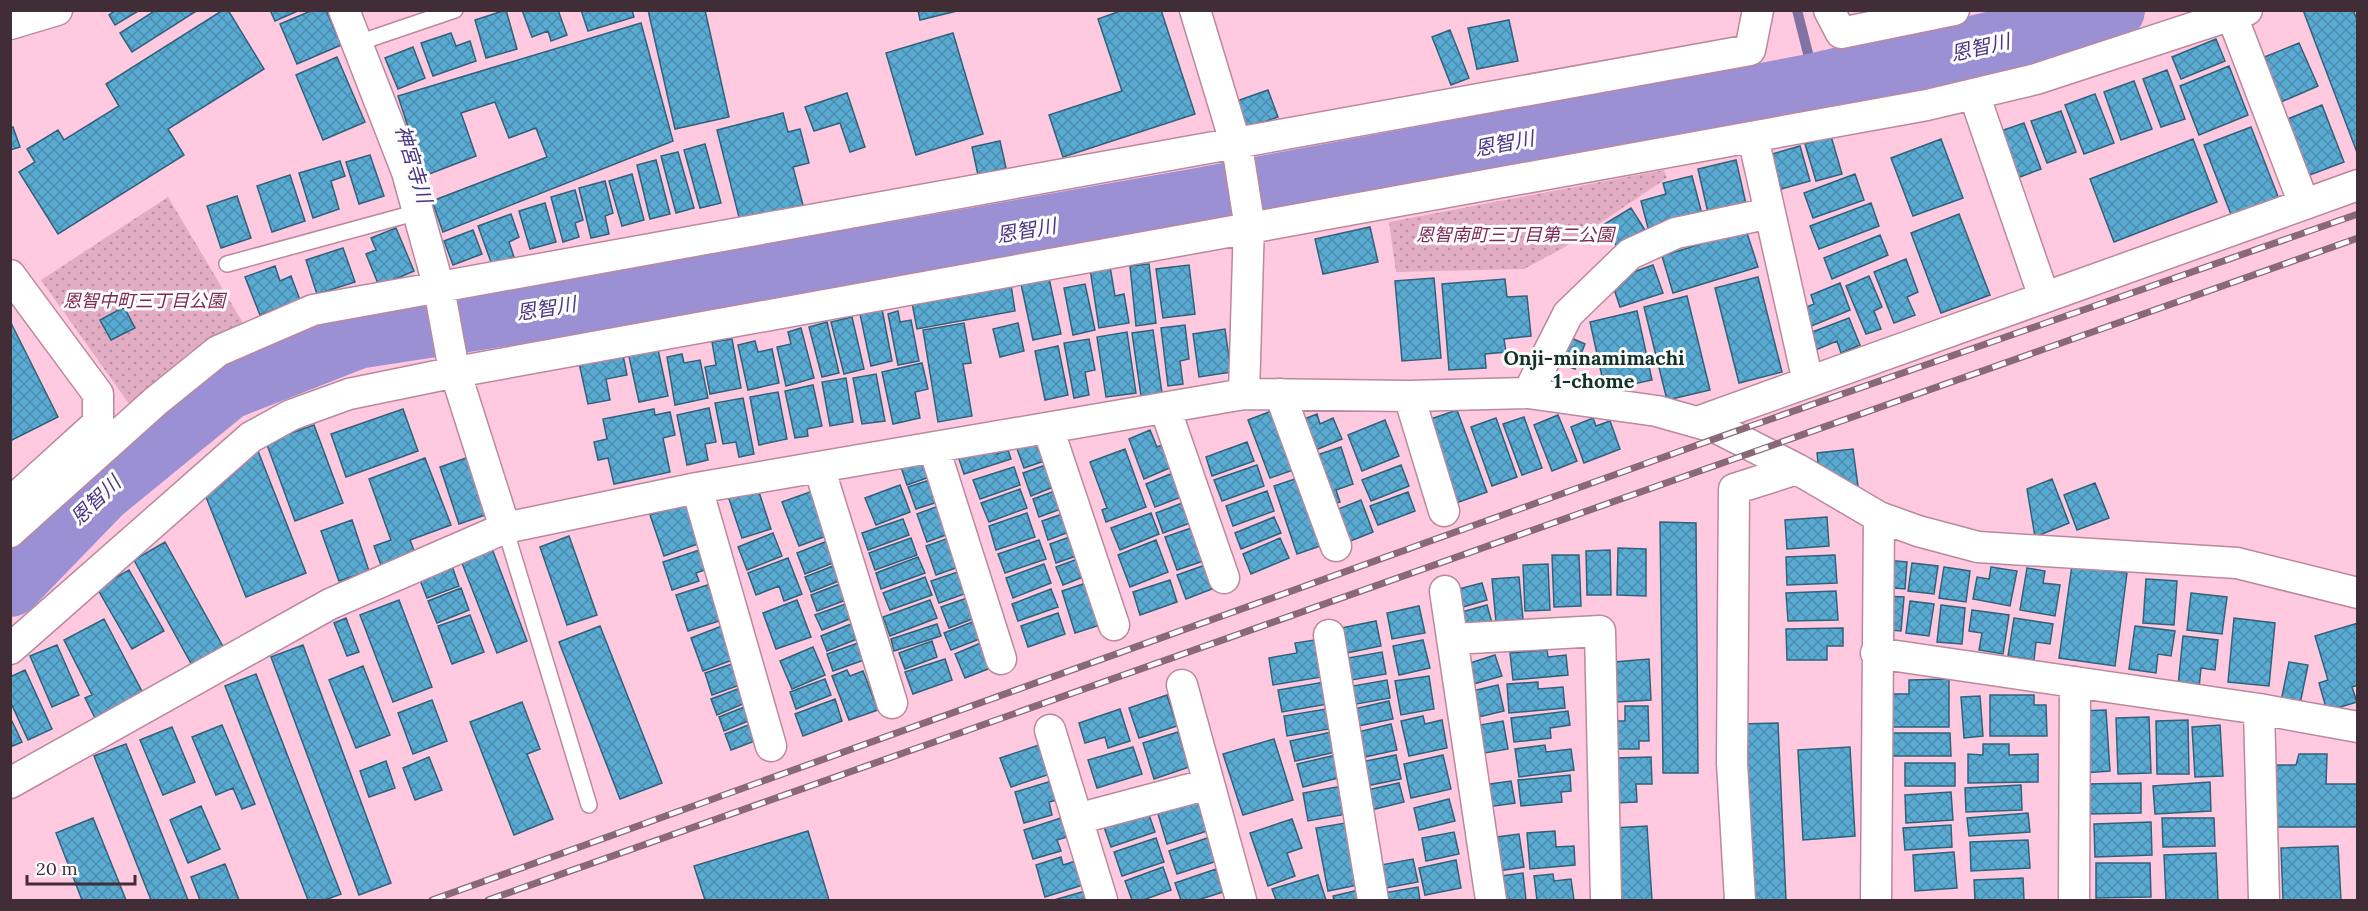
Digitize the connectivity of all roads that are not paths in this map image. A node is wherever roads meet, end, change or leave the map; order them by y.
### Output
1 (57, 10) edge
2 (344, 10) edge
3 (454, 10) edge
4 (1195, 10) edge
5 (1829, 10) edge
6 (1954, 10) edge
7 (1764, 12) edge
8 (2240, 13) edge
9 (10, 24) edge
10 (358, 43) junction
11 (1974, 94) junction
12 (1752, 136) junction
13 (1235, 147) junction
14 (2358, 185) edge
15 (2304, 204) junction
16 (418, 212) junction
17 (1770, 213) junction
18 (1249, 225) junction
19 (227, 264) dead end
20 (10, 275) edge
21 (440, 293) junction
22 (2044, 297) junction
23 (454, 368) junction
24 (1808, 382) junction
25 (1528, 393) junction
26 (1244, 394) junction
27 (1280, 394) junction
28 (1409, 396) junction
29 (1165, 408) junction
30 (1697, 422) junction
31 (1047, 428) junction
32 (934, 448) junction
33 (819, 467) junction
34 (1797, 469) junction
35 (697, 488) junction
36 (10, 502) edge
37 (1444, 511) dead end
38 (1879, 517) junction
39 (505, 528) junction
40 (10, 532) edge
41 (1336, 546) dead end
42 (1224, 578) dead end
43 (1445, 591) dead end
44 (2358, 593) edge
45 (1114, 625) dead end
46 (1329, 635) dead end
47 (1452, 639) junction
48 (10, 649) edge
49 (1876, 653) junction
50 (1001, 658) dead end
51 (2074, 682) junction
52 (1182, 685) dead end
53 (892, 703) dead end
54 (2259, 709) junction
55 (2358, 727) edge
56 (1050, 730) dead end
57 (771, 746) dead end
58 (10, 783) edge
59 (1209, 784) junction
60 (589, 805) dead end
61 (1077, 819) junction
62 (1102, 900) edge
63 (1240, 900) edge
64 (1373, 900) edge
65 (1491, 900) edge
66 (1606, 900) edge
67 (1740, 900) edge
68 (1876, 900) edge
69 (2074, 900) edge
70 (2264, 900) edge

1 - 9 street
2 - 10 street
3 - 10 lane
4 - 13 street
5 - 6 street
7 - 13 street
8 - 11 street
8 - 15 street
10 - 16 street
11 - 12 street
11 - 22 street
12 - 17 street
12 - 18 street
13 - 18 street
13 - 21 street
14 - 15 street
15 - 22 street
16 - 19 lane
16 - 21 street
17 - 24 street
17 - 25 street
18 - 23 street
18 - 26 street
20 - 36 street
21 - 23 street
21 - 40 street
22 - 24 street
23 - 39 street
23 - 48 street
24 - 30 street
25 - 28 street
25 - 30 street
26 - 27 street
26 - 29 street
27 - 28 street
27 - 41 street
28 - 37 street
29 - 31 street
29 - 42 street
30 - 34 street
31 - 32 street
31 - 45 street
32 - 33 street
32 - 50 street
33 - 35 street
33 - 53 street
34 - 38 street
34 - 67 street
35 - 39 street
35 - 57 street
38 - 44 street
38 - 49 street
39 - 58 street
39 - 60 lane
43 - 47 street
46 - 64 street
47 - 65 street
47 - 66 street
49 - 51 street
49 - 68 street
51 - 54 street
51 - 69 street
52 - 59 street
54 - 55 street
54 - 70 street
56 - 61 street
59 - 61 street
59 - 63 street
61 - 62 street

